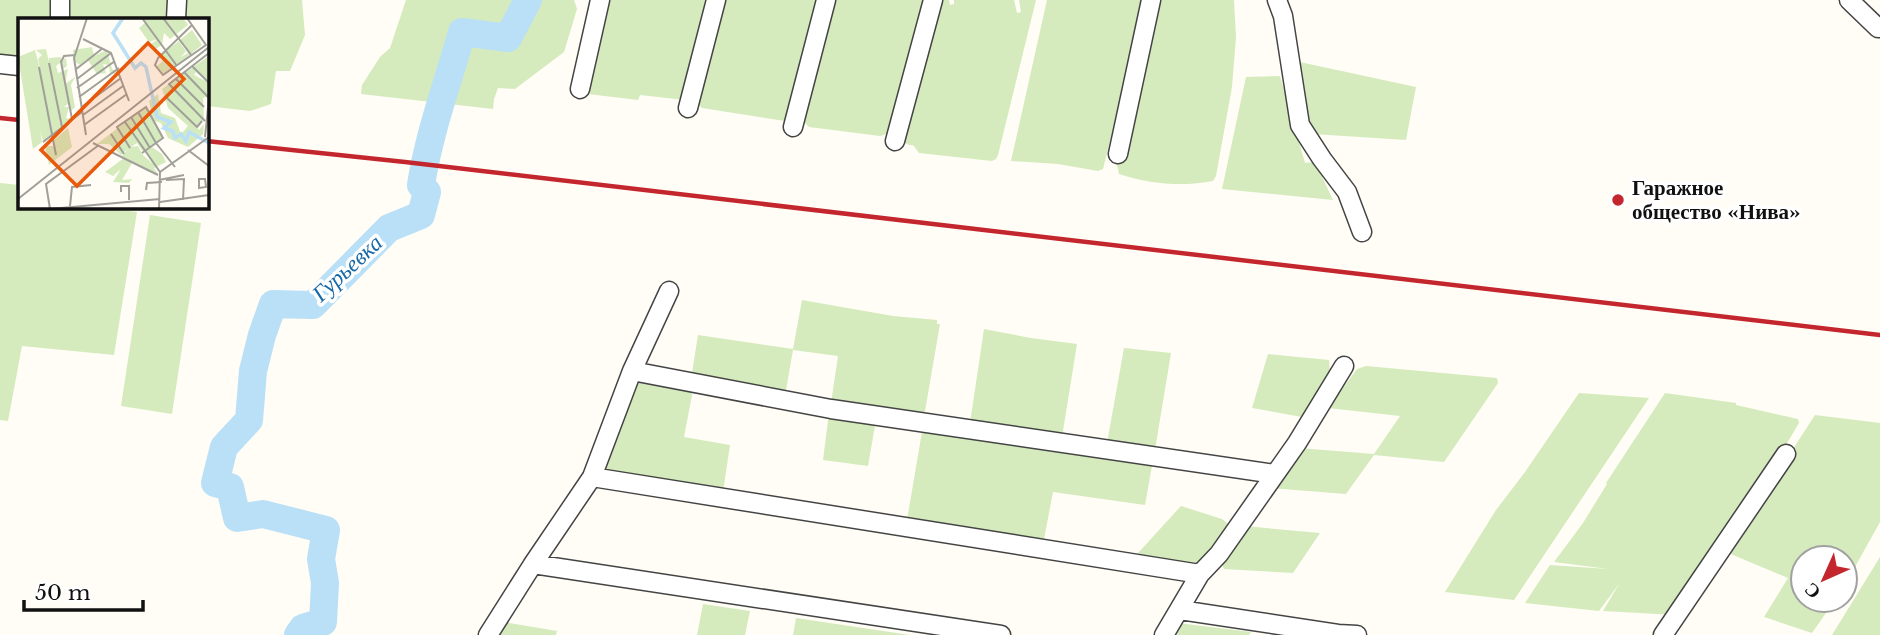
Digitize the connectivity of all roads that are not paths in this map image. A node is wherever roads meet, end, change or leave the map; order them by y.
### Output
1 (60, 0) edge
2 (177, 0) edge
3 (600, 0) edge
4 (716, 0) edge
5 (825, 0) edge
6 (933, 0) edge
7 (1151, 0) edge
8 (1277, 0) edge
9 (1849, 0) edge
10 (60, 18) edge
11 (176, 18) edge
12 (1880, 28) edge
13 (0, 64) edge
14 (18, 66) edge
15 (580, 89) dead end
16 (688, 108) dead end
17 (793, 127) dead end
18 (895, 141) dead end
19 (1118, 154) dead end
20 (1362, 232) dead end
21 (669, 292) dead end
22 (1344, 366) dead end
23 (632, 371) junction
24 (1786, 454) dead end
25 (1274, 474) junction
26 (592, 477) junction
27 (533, 564) junction
28 (1200, 574) junction
29 (1180, 610) junction
30 (1337, 634) edge
31 (488, 635) edge
32 (1001, 635) edge
33 (1164, 635) edge
34 (1357, 635) edge
35 (1662, 635) edge

1 - 10 street
2 - 11 street
3 - 15 street
4 - 16 street
5 - 17 street
6 - 18 street
7 - 19 street
8 - 20 street
9 - 12 street
13 - 14 street
21 - 23 street
22 - 25 street
23 - 25 street
23 - 26 street
24 - 35 street
25 - 28 street
26 - 27 street
26 - 28 street
27 - 31 street
27 - 32 street
28 - 29 street
29 - 30 street
29 - 33 street
30 - 34 street

